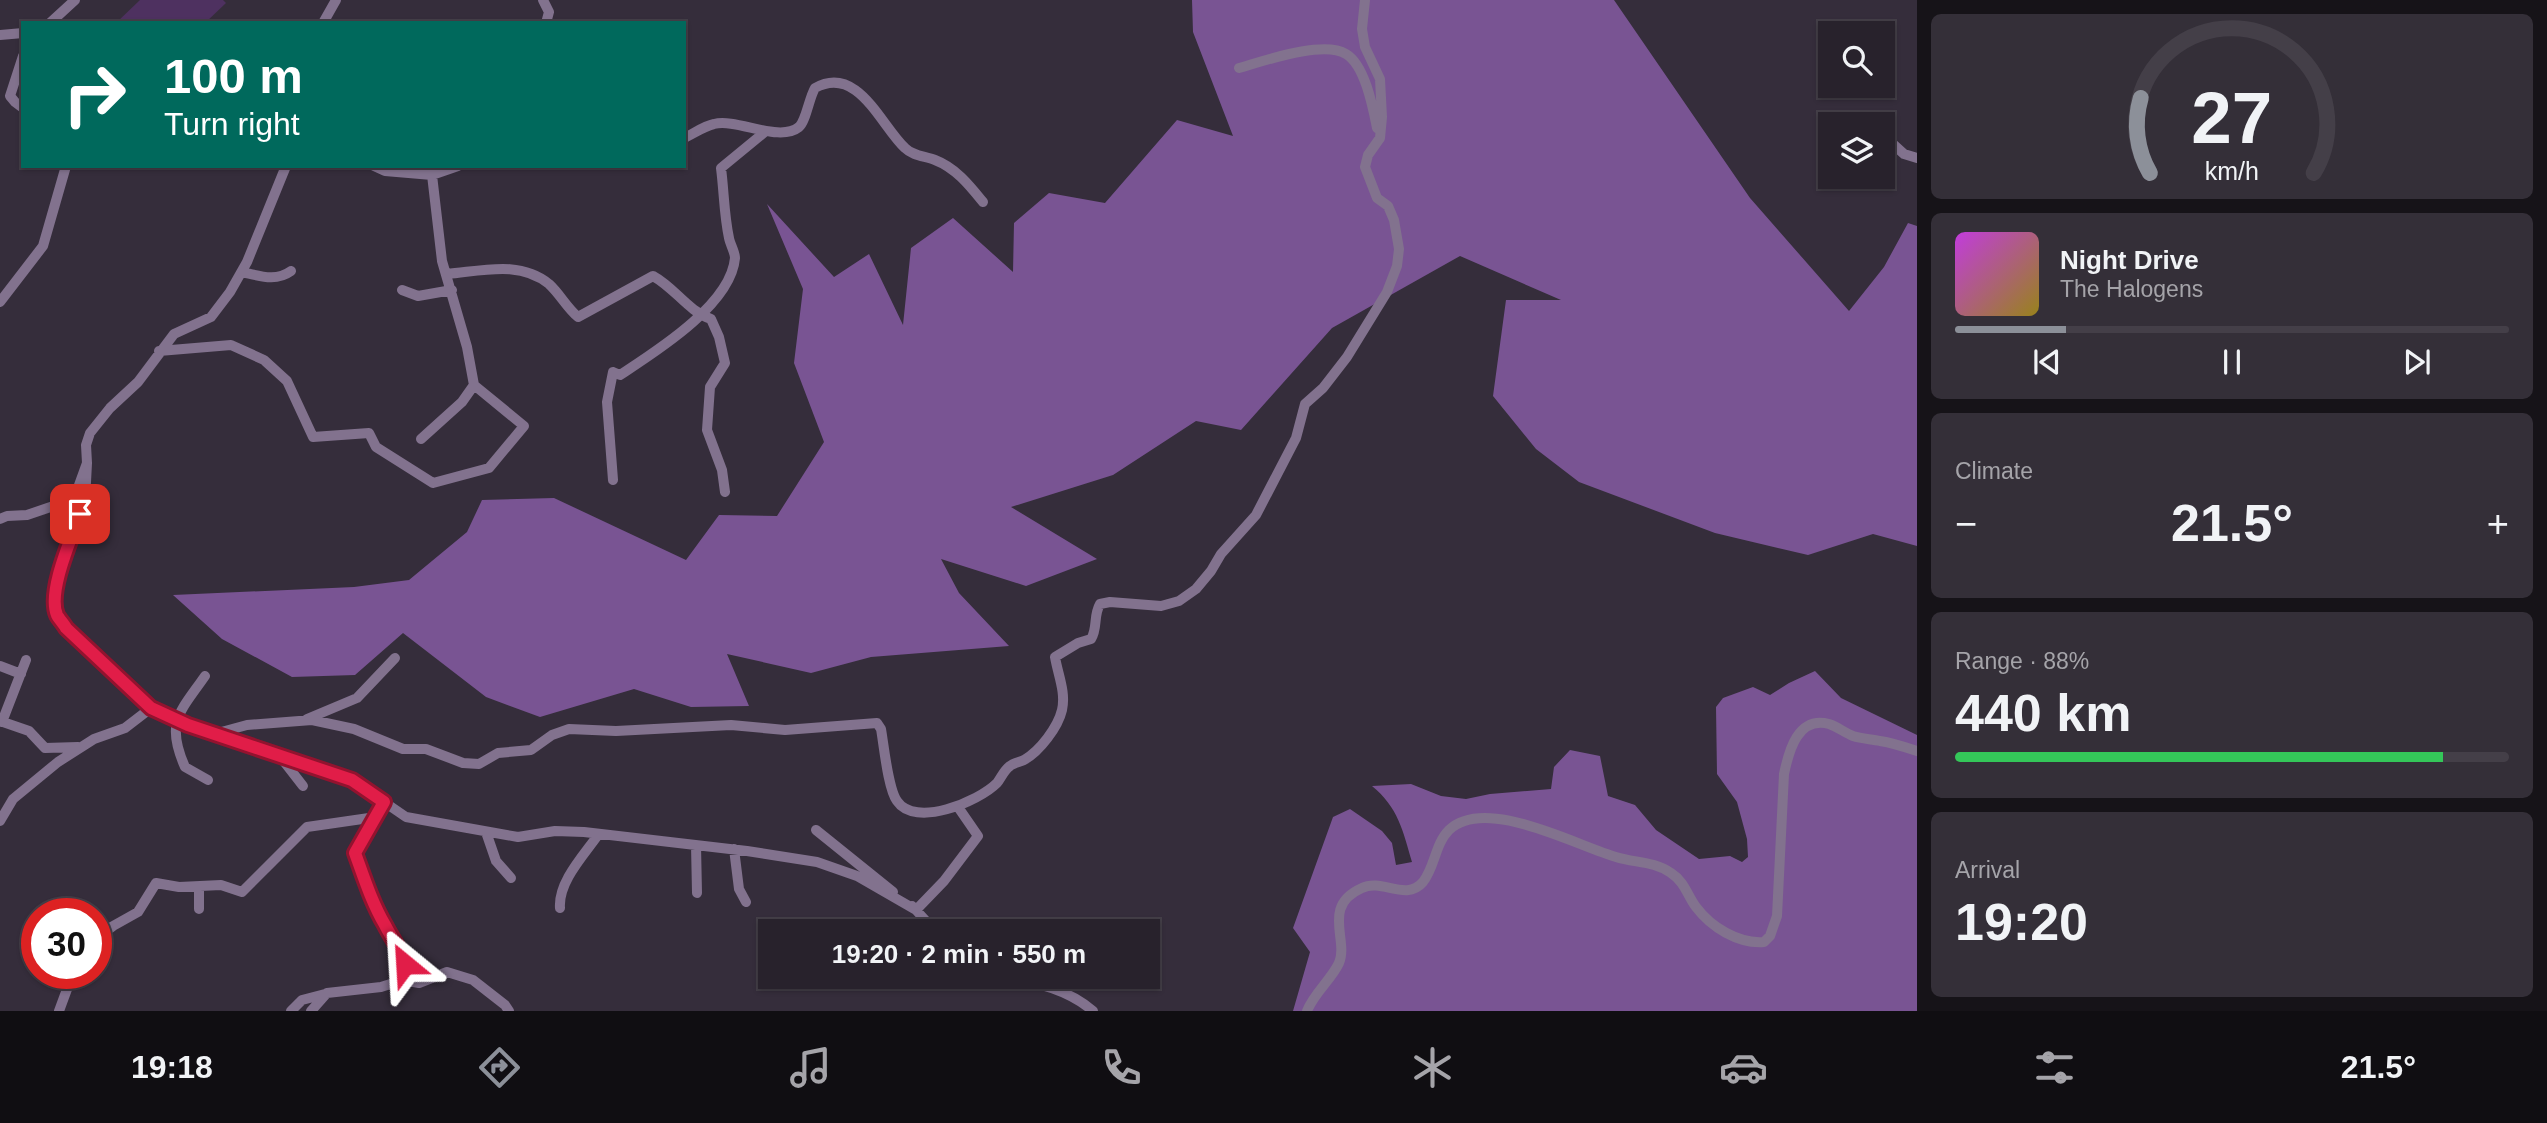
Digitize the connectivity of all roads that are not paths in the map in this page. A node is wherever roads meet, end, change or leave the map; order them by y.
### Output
1 (75, 0) edge
2 (336, 0) edge
3 (542, 0) edge
4 (1365, 0) edge
5 (52, 21) edge
6 (324, 21) edge
7 (546, 21) edge
8 (21, 33) edge
9 (0, 35) edge
10 (21, 62) edge
11 (1239, 68) dead end
12 (21, 106) edge
13 (766, 131) junction
14 (686, 137) edge
15 (1380, 138) junction
16 (1895, 146) edge
17 (1917, 158) edge
18 (65, 168) edge
19 (285, 168) edge
20 (380, 168) edge
21 (452, 168) edge
22 (432, 175) junction
23 (983, 202) dead end
24 (291, 271) dead end
25 (242, 272) junction
26 (447, 274) junction
27 (402, 290) dead end
28 (452, 290) junction
29 (0, 302) edge
30 (700, 315) junction
31 (159, 352) junction
32 (474, 385) junction
33 (421, 439) dead end
34 (87, 463) junction
35 (613, 480) dead end
36 (725, 492) dead end
37 (0, 519) edge
38 (395, 659) dead end
39 (26, 660) dead end
40 (0, 666) edge
41 (21, 674) junction
42 (205, 676) dead end
43 (151, 708) junction
44 (176, 719) junction
45 (1, 721) edge
46 (299, 722) junction
47 (214, 734) junction
48 (78, 747) junction
49 (1917, 751) edge
50 (280, 756) junction
51 (208, 780) dead end
52 (303, 786) dead end
53 (384, 802) junction
54 (958, 807) junction
55 (376, 817) junction
56 (0, 821) edge
57 (816, 830) dead end
58 (486, 832) junction
59 (598, 835) junction
60 (696, 845) junction
61 (734, 849) junction
62 (511, 878) dead end
63 (199, 887) junction
64 (697, 893) dead end
65 (746, 902) dead end
66 (560, 908) dead end
67 (199, 909) dead end
68 (916, 909) junction
69 (925, 919) edge
70 (112, 927) edge
71 (403, 980) junction
72 (67, 989) edge
73 (1050, 989) edge
74 (327, 993) junction
75 (59, 1011) edge
76 (291, 1011) edge
77 (311, 1011) edge
78 (509, 1011) edge
79 (1093, 1011) edge
80 (1307, 1011) edge

1 - 5 street
2 - 6 street
3 - 7 street
4 - 15 street
8 - 9 street
10 - 12 street
11 - 15 street
13 - 14 street
13 - 23 street
13 - 30 street
15 - 54 street
16 - 17 street
18 - 29 street
19 - 25 street
20 - 22 street
21 - 22 street
22 - 26 street
24 - 25 street
25 - 31 street
26 - 28 street
26 - 30 street
27 - 28 street
28 - 32 street
30 - 35 street
30 - 36 street
31 - 32 street
31 - 34 street
32 - 33 street
34 - 37 street
34 - 43 street
38 - 46 street
39 - 41 street
40 - 41 street
41 - 45 street
42 - 44 street
43 - 44 street
43 - 48 street
44 - 47 street
44 - 51 street
45 - 48 street
46 - 47 street
46 - 54 street
47 - 50 street
48 - 56 street
49 - 80 street
50 - 52 street
50 - 53 street
53 - 55 street
53 - 58 street
54 - 68 street
55 - 63 street
55 - 71 street
57 - 68 street
58 - 59 street
58 - 62 street
59 - 60 street
59 - 66 street
60 - 61 street
60 - 64 street
61 - 65 street
61 - 68 street
63 - 67 street
63 - 70 street
68 - 69 street
71 - 74 street
71 - 78 street
72 - 75 street
73 - 79 street
74 - 76 street
74 - 77 street

